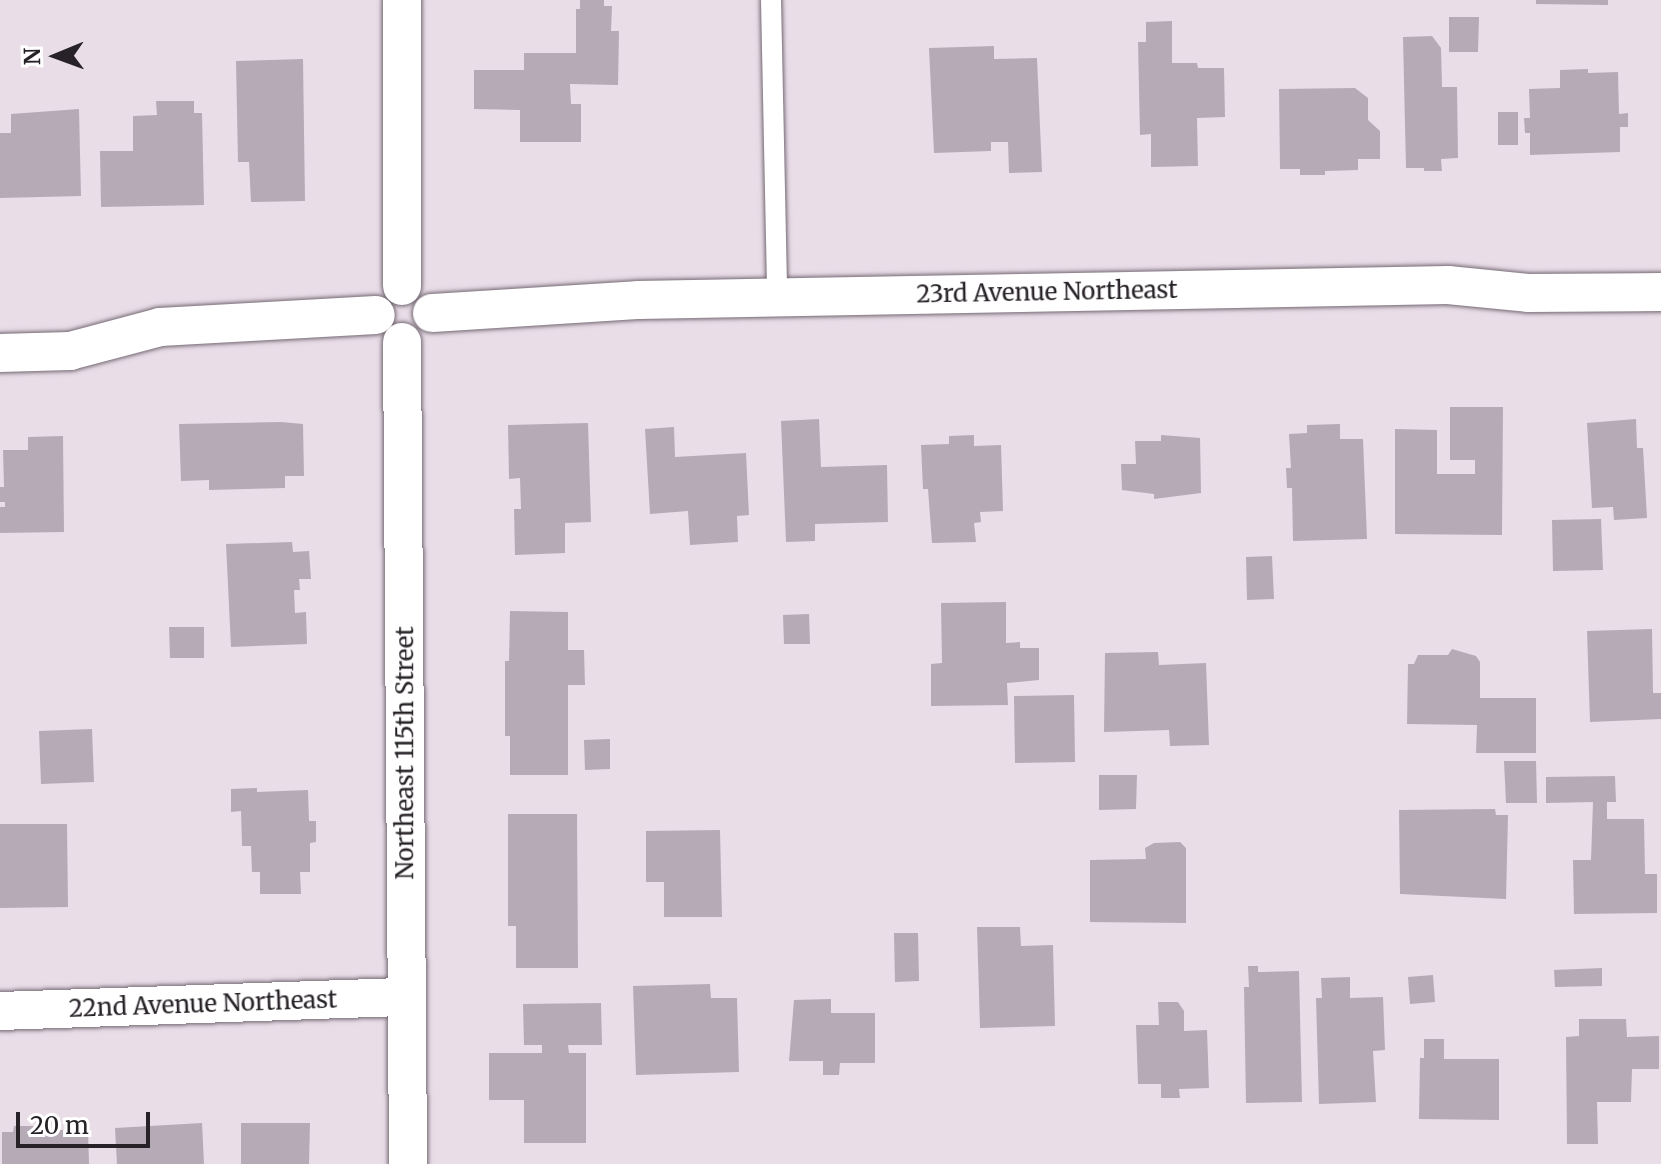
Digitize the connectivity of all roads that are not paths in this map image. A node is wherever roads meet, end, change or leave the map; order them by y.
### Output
1 (402, 0) edge
2 (771, 0) edge
3 (402, 286) junction
4 (1661, 292) edge
5 (777, 297) junction
6 (432, 313) junction
7 (376, 315) junction
8 (402, 342) junction
9 (0, 353) edge
10 (407, 997) junction
11 (0, 1011) edge
12 (408, 1164) edge

1 - 3 street
2 - 5 lane
3 - 6 street
3 - 7 street
4 - 5 street, 23rd Avenue Northeast
5 - 6 street, 23rd Avenue Northeast
6 - 8 street
7 - 8 street
7 - 9 street
8 - 10 street, Northeast 115th Street
10 - 11 street, 22nd Avenue Northeast
10 - 12 street, Northeast 115th Street

